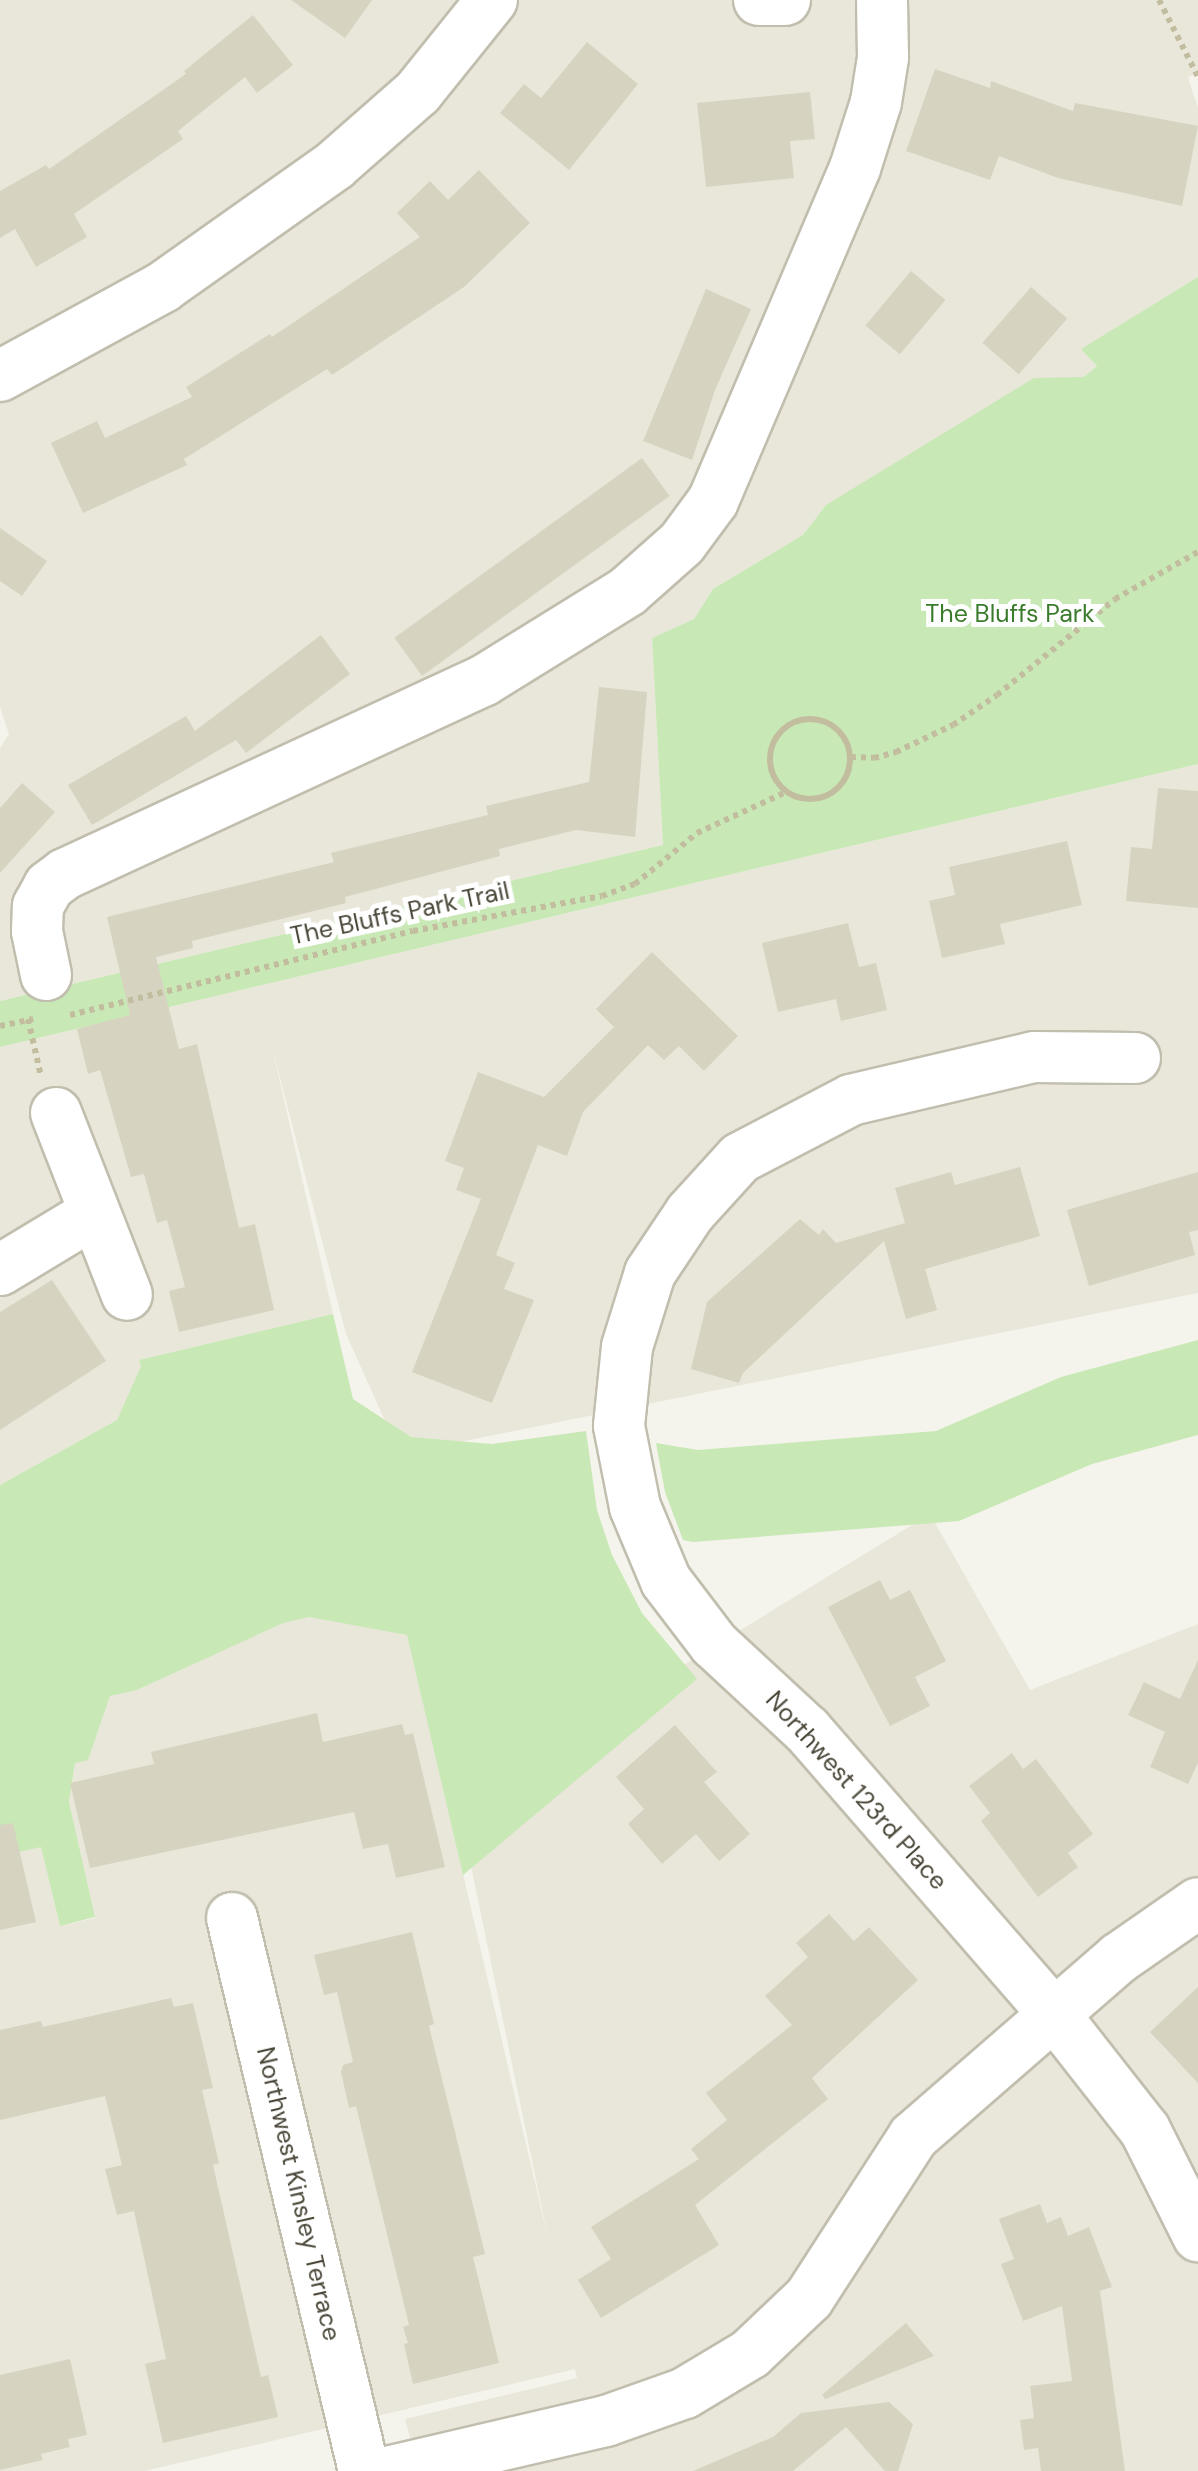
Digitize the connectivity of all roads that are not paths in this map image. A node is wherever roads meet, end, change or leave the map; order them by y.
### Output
1 (492, 0) edge
2 (759, 0) edge
3 (785, 0) edge
4 (882, 0) edge
5 (0, 376) edge
6 (43, 1007) road end
7 (1135, 1058) dead end
8 (56, 1113) road end
9 (93, 1214) junction
10 (0, 1270) edge
11 (127, 1294) dead end
12 (1198, 1902) edge
13 (232, 1918) dead end
14 (1054, 2014) junction
15 (1198, 2236) edge
16 (364, 2471) edge
17 (391, 2471) edge

1 - 5 street
2 - 3 street
4 - 6 street
7 - 14 street, Northwest 123rd Place
8 - 9 street
9 - 10 street
9 - 11 street
12 - 14 street
13 - 16 street, Northwest Kinsley Terrace
14 - 15 street, Northwest 123rd Place
14 - 17 street

